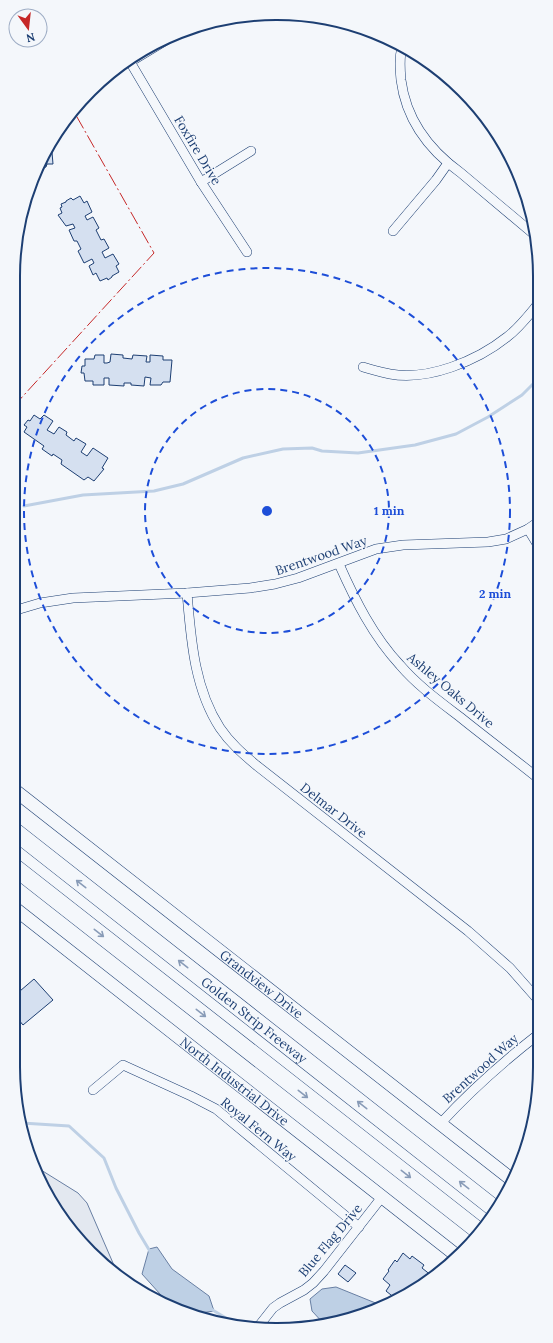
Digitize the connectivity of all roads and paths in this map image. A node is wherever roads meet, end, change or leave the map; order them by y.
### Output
1 (402, 52) edge
2 (131, 65) edge
3 (251, 151) dead end
4 (448, 163) junction
5 (201, 182) junction
6 (529, 230) edge
7 (393, 231) dead end
8 (246, 252) dead end
9 (533, 310) edge
10 (363, 367) dead end
11 (533, 526) edge
12 (528, 530) junction
13 (533, 538) edge
14 (339, 564) junction
15 (187, 593) junction
16 (20, 609) edge
17 (533, 774) edge
18 (20, 795) edge
19 (20, 836) edge
20 (20, 871) edge
21 (20, 913) edge
22 (533, 994) edge
23 (533, 1038) edge
24 (93, 1090) dead end
25 (440, 1124) junction
26 (508, 1177) edge
27 (382, 1197) junction
28 (492, 1206) edge
29 (359, 1227) junction
30 (475, 1228) edge
31 (453, 1253) edge
32 (262, 1322) edge

1 - 4 street
2 - 5 street, Foxfire Drive
3 - 5 street
4 - 6 street
4 - 7 street
5 - 8 street, Foxfire Drive
9 - 10 street
11 - 12 street, Brentwood Way
12 - 13 street
12 - 14 street, Brentwood Way
14 - 15 street, Brentwood Way
14 - 17 street, Ashley Oaks Drive
15 - 16 street, Brentwood Way
15 - 22 street, Delmar Drive
18 - 25 street, Grandview Drive
28 -> 19 highway, Golden Strip Freeway
20 -> 30 highway, Golden Strip Freeway
21 - 27 street, North Industrial Drive
23 - 25 street, Brentwood Way
24 - 29 street, Royal Fern Way
25 - 26 street, Grandview Drive
27 - 29 street, Blue Flag Drive
27 - 31 street, North Industrial Drive
29 - 32 street, Blue Flag Drive

